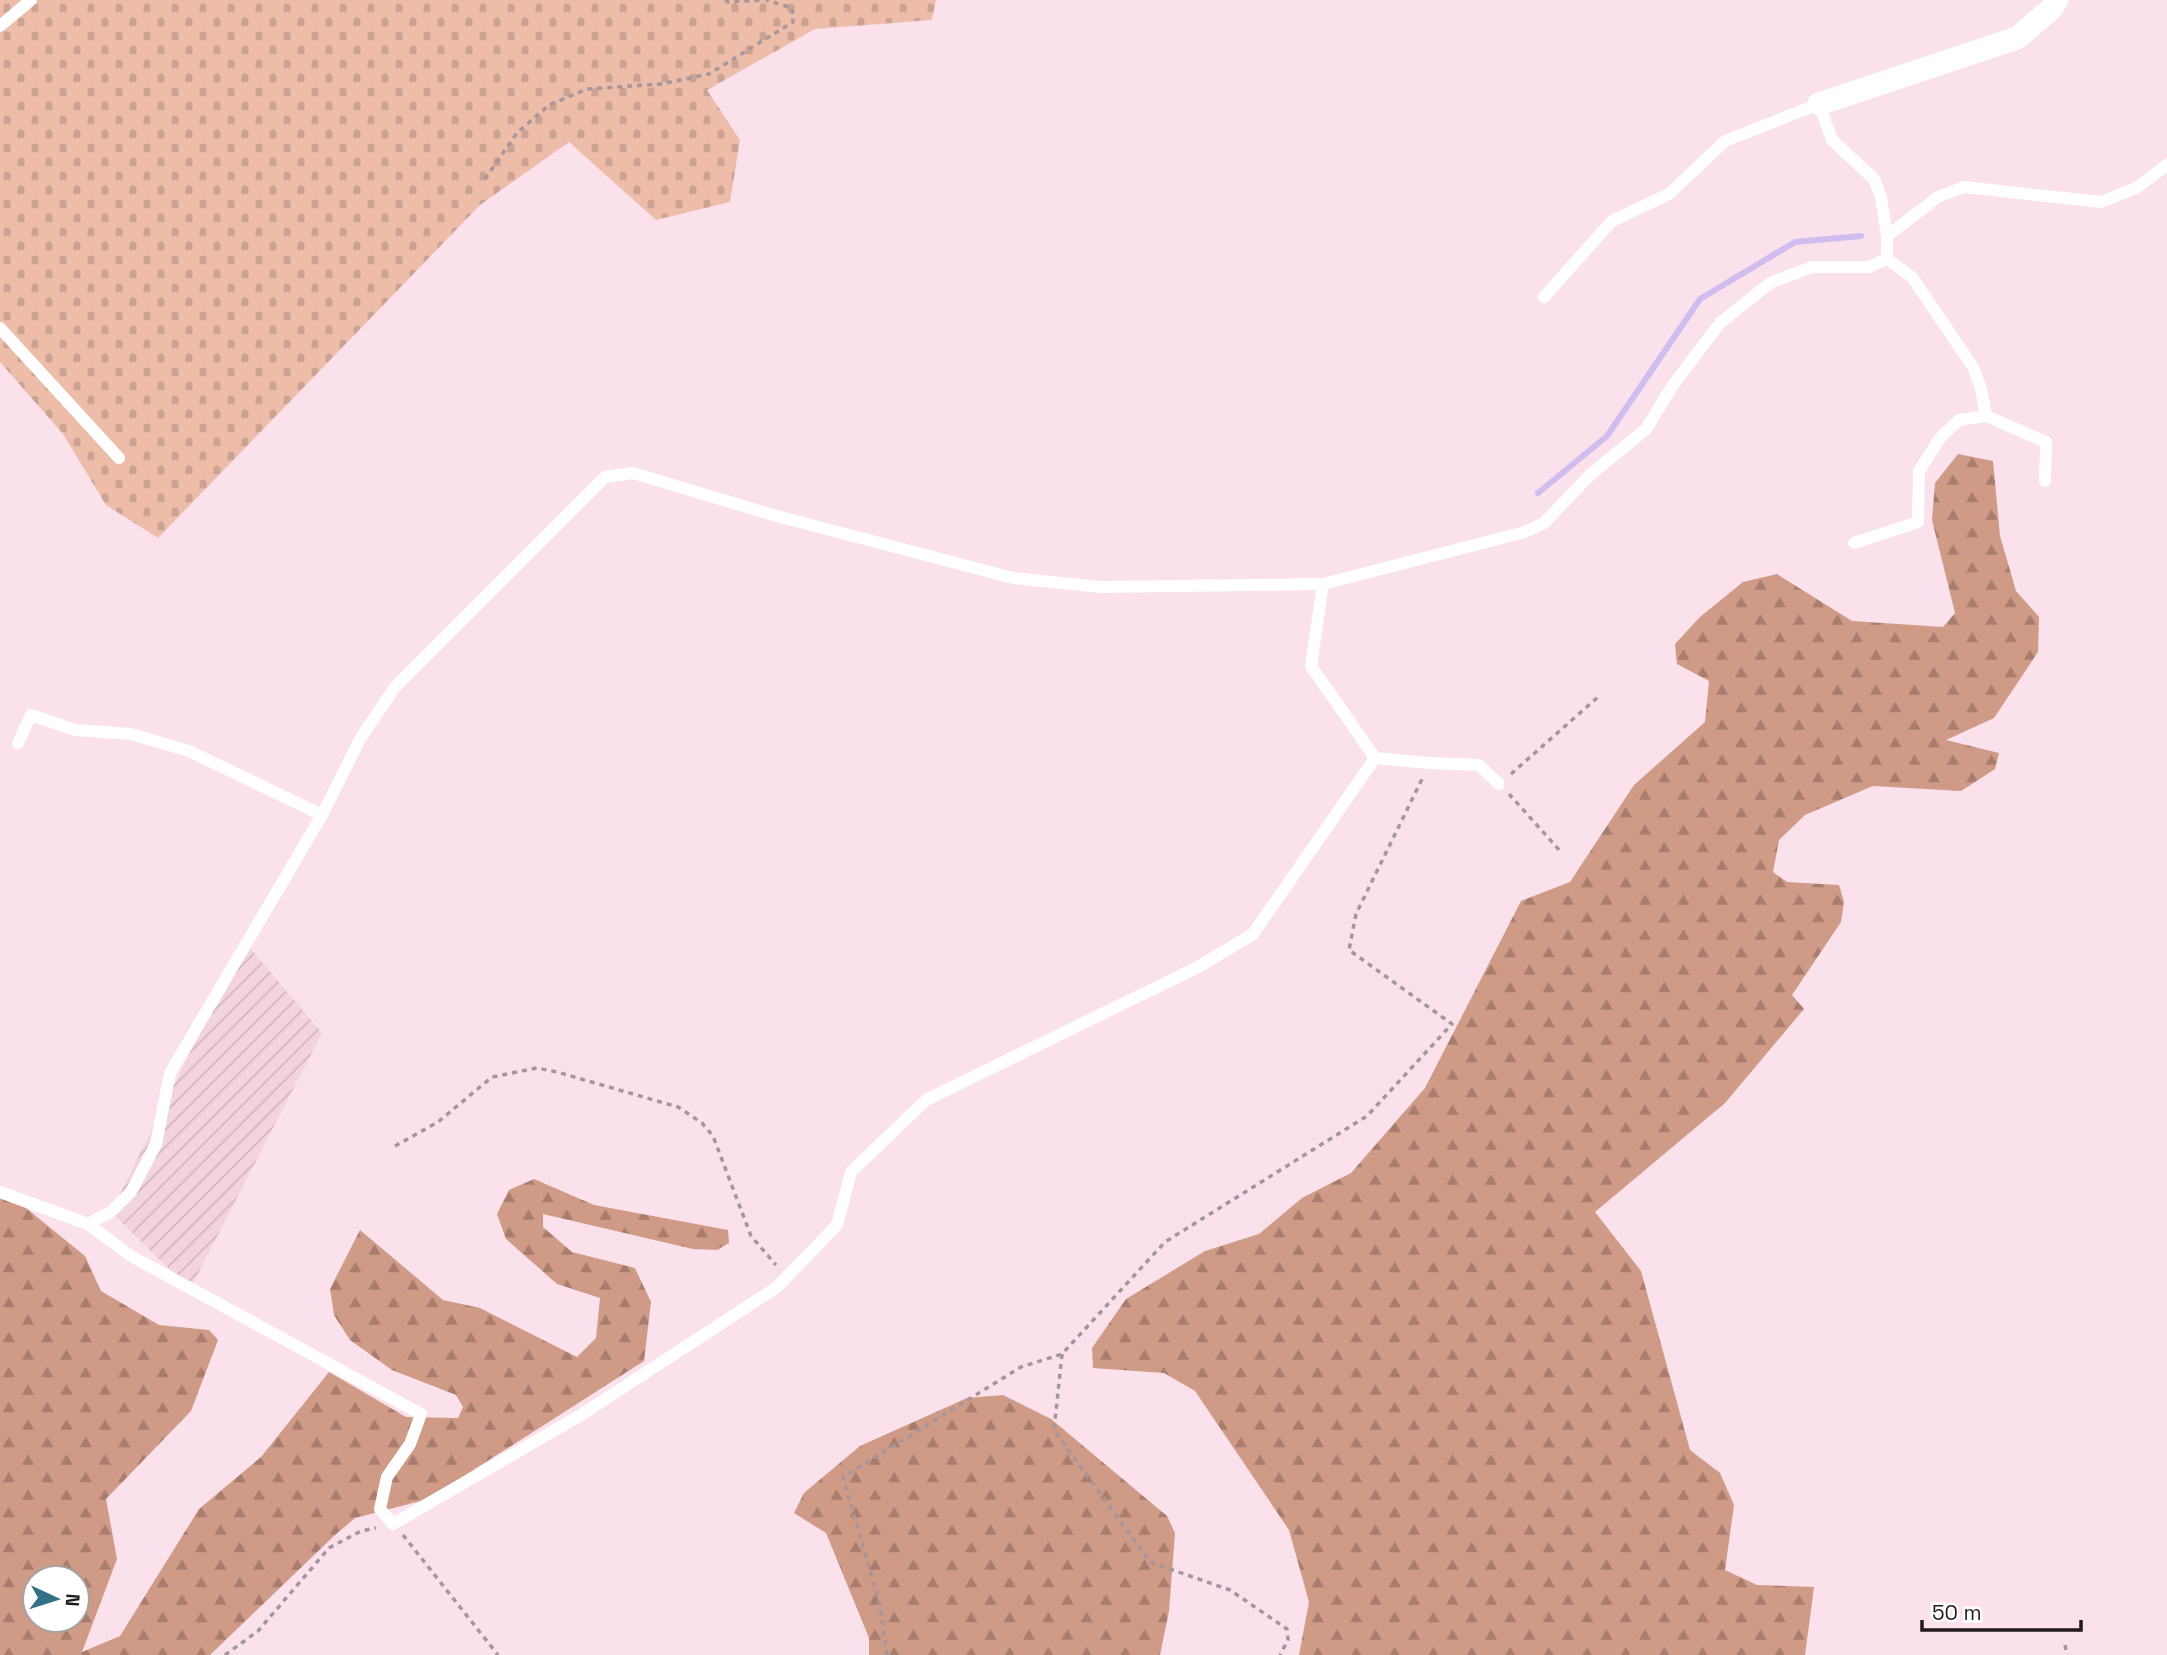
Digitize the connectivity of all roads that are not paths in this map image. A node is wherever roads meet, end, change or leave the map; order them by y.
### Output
1 (31, 0) edge
2 (2057, 0) edge
3 (0, 26) edge
4 (1819, 104) junction
5 (2167, 165) edge
6 (1887, 236) junction
7 (1887, 259) junction
8 (1544, 297) dead end
9 (0, 328) edge
10 (1986, 416) junction
11 (119, 458) dead end
12 (2045, 481) dead end
13 (1854, 542) dead end
14 (1323, 583) junction
15 (18, 743) dead end
16 (1375, 758) junction
17 (1499, 784) road end
18 (322, 815) junction
19 (0, 1192) edge
20 (88, 1224) junction

1 - 3 lane
2 - 4 street
4 - 6 lane
4 - 8 lane
5 - 6 lane
6 - 7 lane
7 - 10 lane
7 - 14 lane
9 - 11 lane
10 - 12 lane
10 - 13 lane
14 - 16 lane
14 - 18 lane
15 - 18 lane
16 - 17 lane
16 - 20 lane
18 - 20 lane
19 - 20 lane

